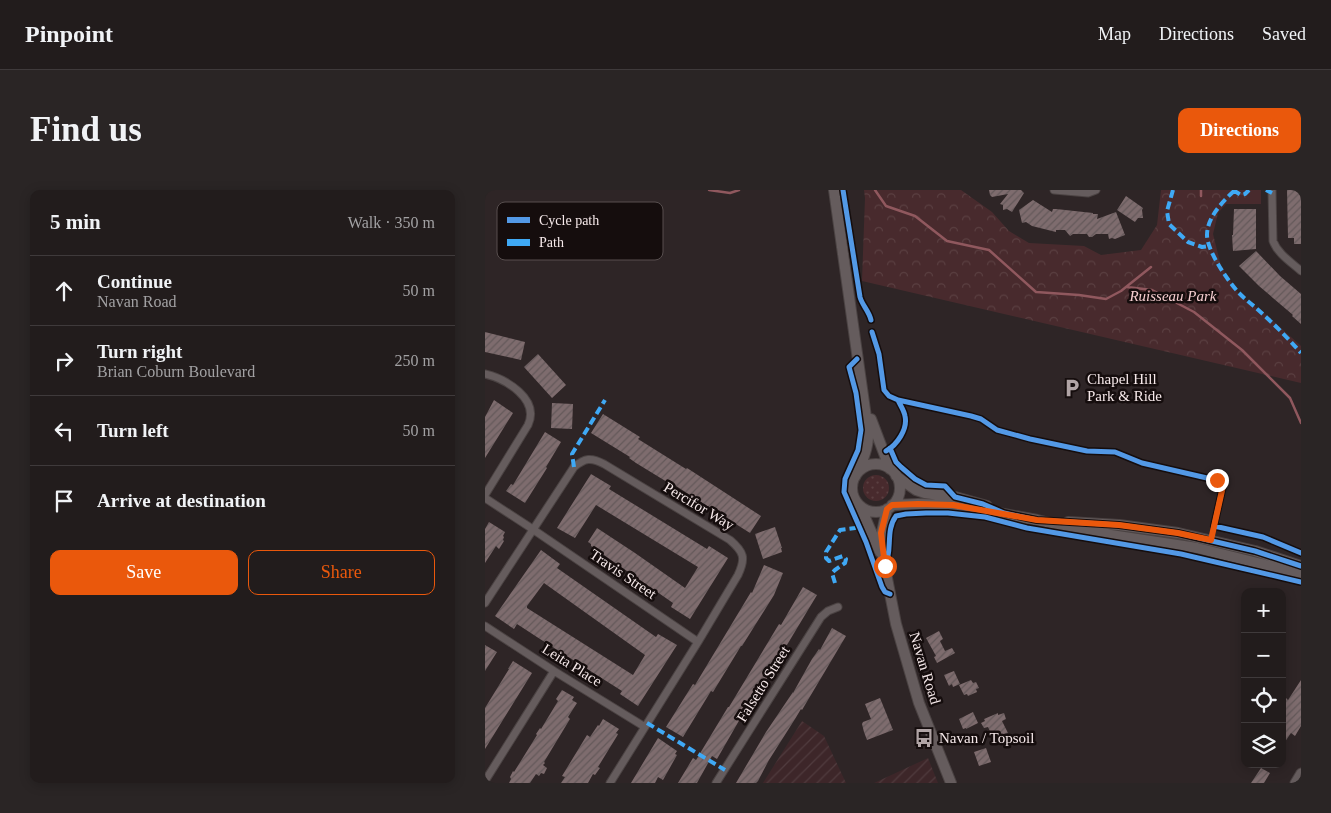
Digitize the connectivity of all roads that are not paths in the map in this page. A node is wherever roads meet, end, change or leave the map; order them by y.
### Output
1 (834, 190) edge
2 (1054, 190) edge
3 (1097, 190) edge
4 (1272, 190) edge
5 (1301, 271) edge
6 (485, 374) edge
7 (865, 403) junction
8 (893, 473) junction
9 (855, 477) junction
10 (485, 495) edge
11 (485, 498) edge
12 (859, 505) junction
13 (890, 507) junction
14 (1003, 513) junction
15 (1037, 520) junction
16 (533, 530) junction
17 (883, 558) junction
18 (1301, 566) edge
19 (1301, 574) edge
20 (485, 603) edge
21 (838, 607) dead end
22 (485, 626) edge
23 (698, 642) junction
24 (554, 671) junction
25 (645, 727) junction
26 (1301, 773) edge
27 (485, 781) edge
28 (610, 783) edge
29 (716, 783) edge
30 (951, 783) edge
31 (1295, 783) edge

1 - 7 main road
2 - 3 street
4 - 5 street
6 - 10 street
7 - 8 main road
7 - 9 main road
8 - 9 main road
8 - 13 main road
8 - 14 main road
9 - 12 main road
11 - 16 street, Travis Street
12 - 13 main road
12 - 17 main road, Navan Road
13 - 14 main road
13 - 17 main road, Navan Road
14 - 15 main road
15 - 18 main road
15 - 19 main road
16 - 20 street, Percifor Way
16 - 23 street, Travis Street
16 - 23 street, Percifor Way
17 - 30 main road, Navan Road
21 - 29 street, Falsetto Street
22 - 24 street, Leita Place
23 - 25 street, Percifor Way
24 - 25 street, Leita Place
24 - 27 street
25 - 28 street, Percifor Way
26 - 31 street

